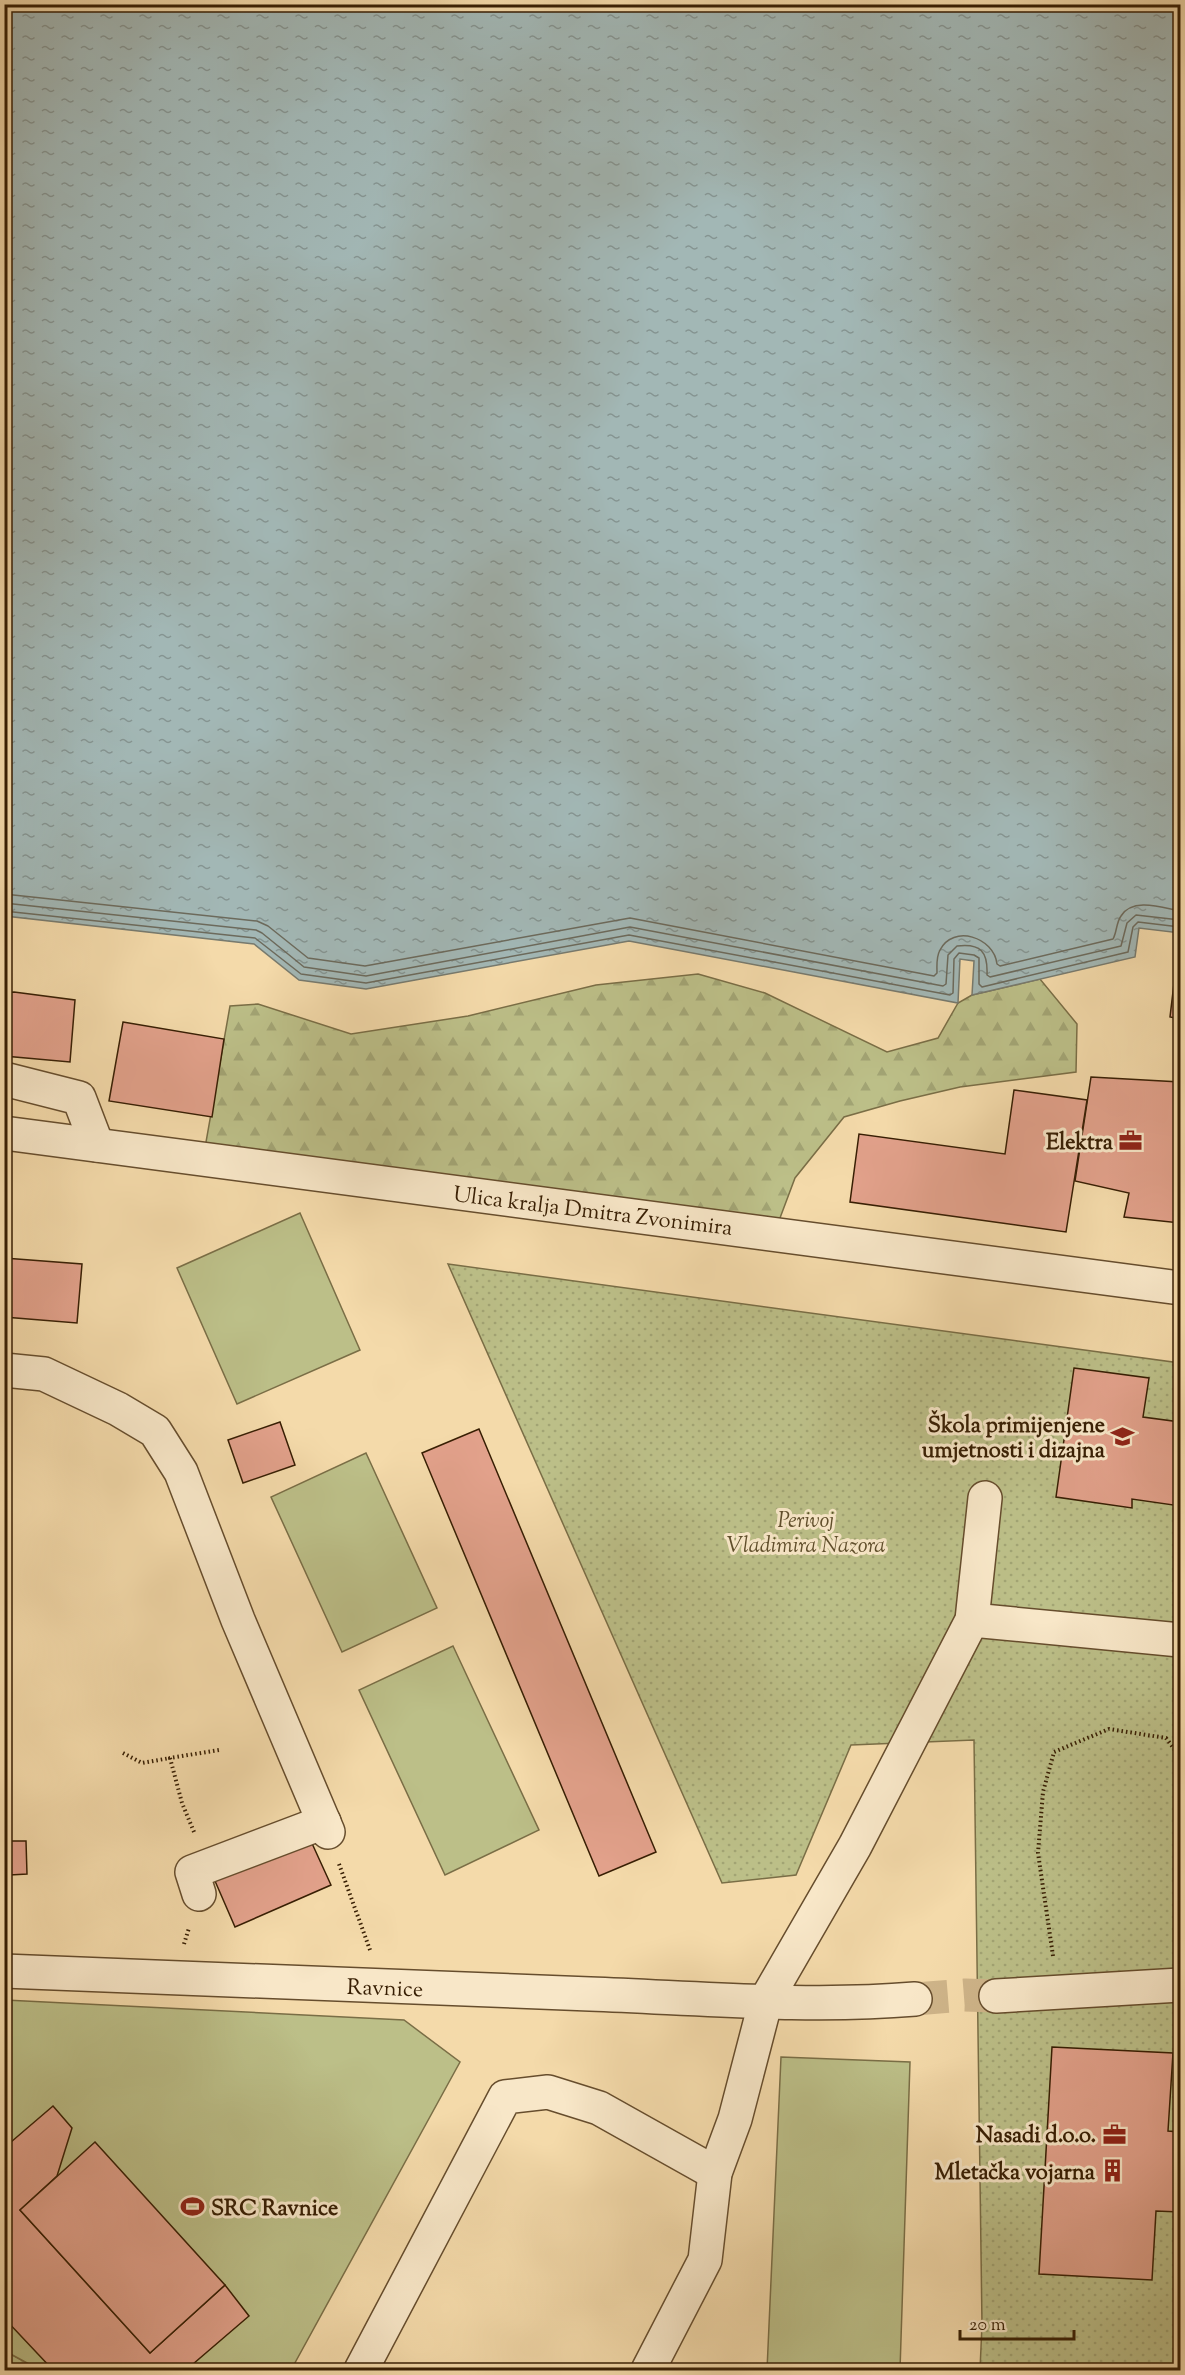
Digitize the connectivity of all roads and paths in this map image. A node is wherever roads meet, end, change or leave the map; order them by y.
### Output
1 (4, 1079) edge
2 (4, 1133) edge
3 (98, 1145) junction
4 (1180, 1288) edge
5 (4, 1370) edge
6 (985, 1498) dead end
7 (972, 1620) junction
8 (1180, 1640) edge
9 (219, 1750) dead end
10 (123, 1753) dead end
11 (1180, 1757) edge
12 (170, 1758) junction
13 (182, 1803) dead end
14 (326, 1827) junction
15 (199, 1894) dead end
16 (356, 1909) dead end
17 (4, 1971) edge
18 (1180, 1985) edge
19 (1059, 1993) junction
20 (996, 1996) tunnel mouth
21 (915, 1999) tunnel mouth
22 (766, 2000) junction
23 (715, 2173) junction
24 (362, 2370) edge
25 (648, 2370) edge

1 - 3 street
2 - 3 street, Ulica kralja Dmitra Zvonimira
3 - 4 street, Ulica kralja Dmitra Zvonimira
5 - 14 street
6 - 7 street
7 - 8 street
7 - 22 street
9 - 12 path
10 - 12 path
11 - 19 path
12 - 13 path
14 - 15 street
14 - 16 path
17 - 22 street, Ravnice
18 - 19 street
19 - 20 street
21 - 22 street, Ravnice
22 - 23 street
23 - 24 street
23 - 25 street

